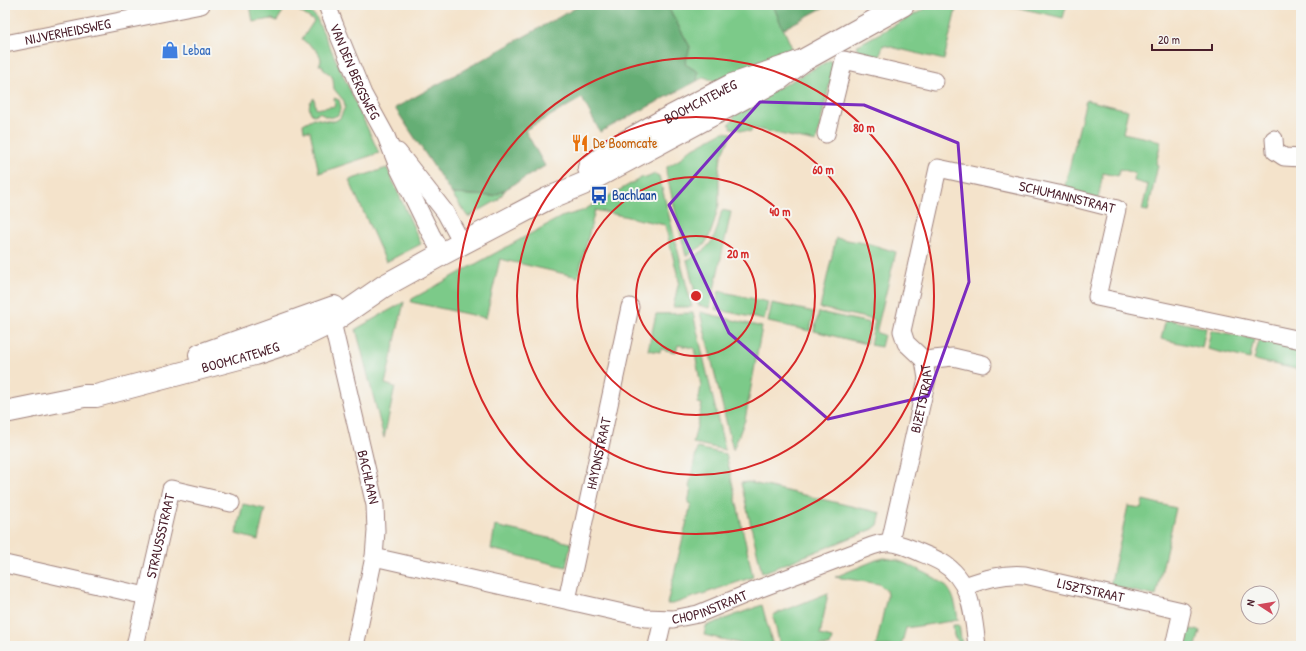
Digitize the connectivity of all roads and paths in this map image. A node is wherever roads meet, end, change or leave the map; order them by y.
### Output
1 (201, 5) edge
2 (327, 5) edge
3 (903, 5) edge
4 (133, 12) edge
5 (5, 44) edge
6 (839, 52) junction
7 (935, 81) dead end
8 (826, 134) dead end
9 (386, 136) junction
10 (1274, 139) dead end
11 (1301, 158) edge
12 (933, 193) joint
13 (462, 243) junction
14 (442, 254) junction
15 (630, 307) dead end
16 (330, 316) junction
17 (1301, 340) edge
18 (924, 360) junction
19 (983, 364) dead end
20 (5, 412) edge
21 (231, 503) dead end
22 (890, 542) junction
23 (374, 557) junction
24 (6, 568) edge
25 (965, 586) junction
26 (146, 596) junction
27 (567, 600) junction
28 (663, 620) junction
29 (135, 646) edge
30 (355, 646) edge
31 (657, 646) edge
32 (977, 646) edge
33 (1174, 646) edge

1 - 4 street, NIJVERHEIDSWEG
2 - 9 street, VAN DEN BERGSWEG
3 - 6 street, BOOMCATEWEG
4 - 5 street, NIJVERHEIDSWEG
6 - 7 street
6 - 8 street
6 - 13 street, BOOMCATEWEG
9 - 13 street, VAN DEN BERGSWEG
9 - 14 street, VAN DEN BERGSWEG
10 - 11 street
12 - 17 street, SCHUMANNSTRAAT
12 - 18 street, BIZETSTRAAT
13 - 14 street, BOOMCATEWEG
14 - 16 street, BOOMCATEWEG
15 - 27 street, HAYDNSTRAAT
16 - 20 street, BOOMCATEWEG
16 - 23 street, BACHLAAN
18 - 19 street
18 - 22 street, BIZETSTRAAT
21 - 26 street, STRAUSSSTRAAT
22 - 25 street, CHOPINSTRAAT
22 - 28 street, CHOPINSTRAAT
23 - 27 street, CHOPINSTRAAT
23 - 30 street, BACHLAAN
24 - 26 street, STRAUSSSTRAAT
25 - 32 street, CHOPINSTRAAT
25 - 33 street, LISZTSTRAAT
26 - 29 street, STRAUSSSTRAAT
27 - 28 street, CHOPINSTRAAT
28 - 31 street

